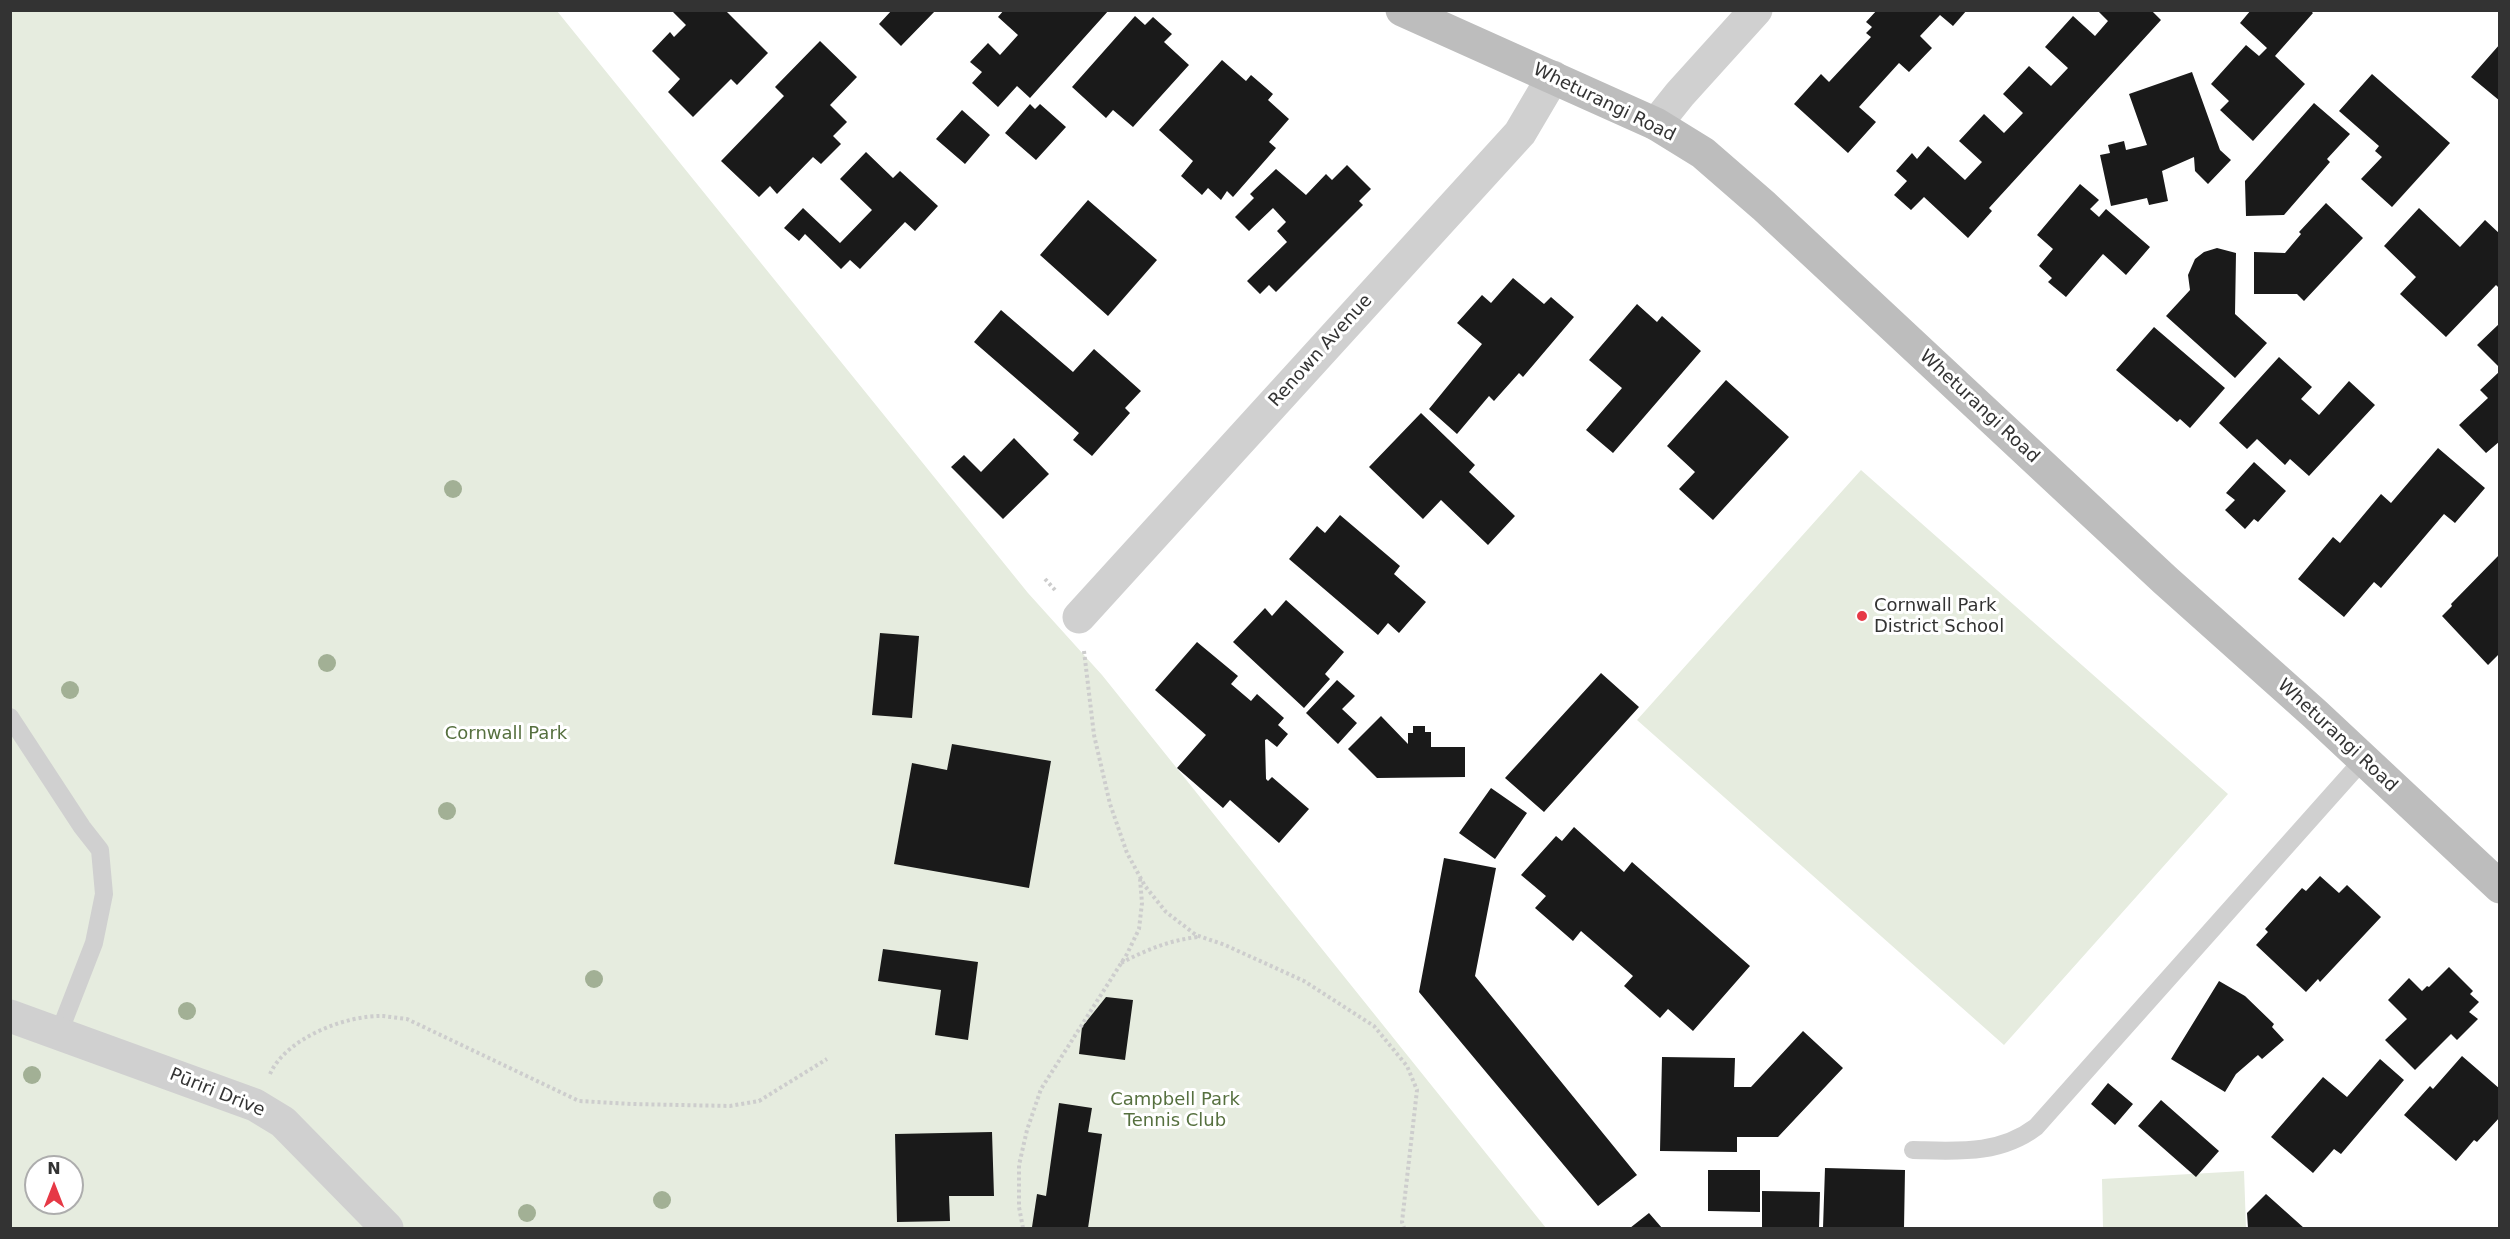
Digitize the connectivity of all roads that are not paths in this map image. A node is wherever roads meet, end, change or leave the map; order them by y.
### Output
1 (1402, 10) edge
2 (1756, 10) edge
3 (1553, 77) junction
4 (1656, 124) junction
5 (1079, 618) road end
6 (10, 717) edge
7 (2363, 760) junction
8 (2499, 887) edge
9 (10, 1016) edge
10 (59, 1033) junction
11 (1913, 1150) dead end
12 (387, 1228) edge

1 - 3 street, Wheturangi Road
2 - 4 street
3 - 4 street, Wheturangi Road
3 - 5 street, Renown Avenue
4 - 7 street, Wheturangi Road
6 - 10 lane
7 - 8 street, Wheturangi Road
7 - 11 lane
9 - 10 street, Pūriri Drive
10 - 12 street, Pūriri Drive

